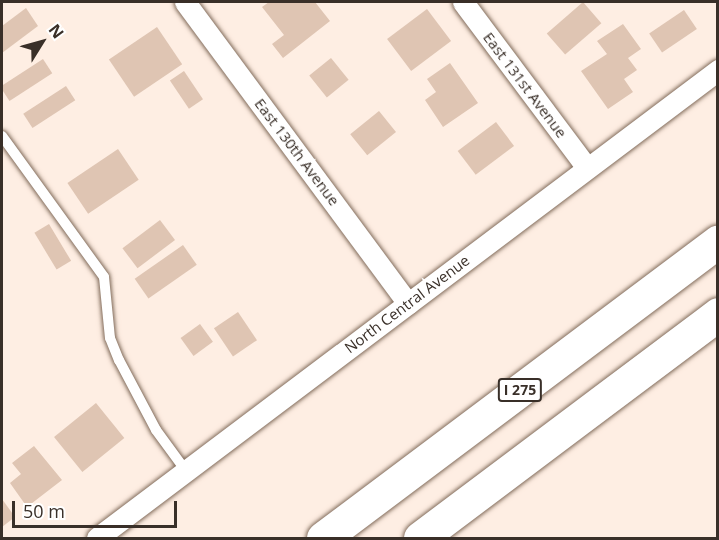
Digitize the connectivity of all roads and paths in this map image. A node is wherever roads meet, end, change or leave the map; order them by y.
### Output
1 (185, 2) edge
2 (464, 2) edge
3 (717, 70) edge
4 (2, 136) edge
5 (587, 168) junction
6 (717, 241) edge
7 (408, 303) junction
8 (717, 314) edge
9 (186, 471) junction
10 (97, 538) edge
11 (323, 538) edge
12 (420, 538) edge

1 - 7 street, East 130th Avenue
2 - 5 street, East 131st Avenue
3 - 5 street, North Central Avenue
4 - 9 lane
5 - 7 street, North Central Avenue
6 - 11 highway, I 275
7 - 9 street, North Central Avenue
8 - 12 highway
9 - 10 street, North Central Avenue

